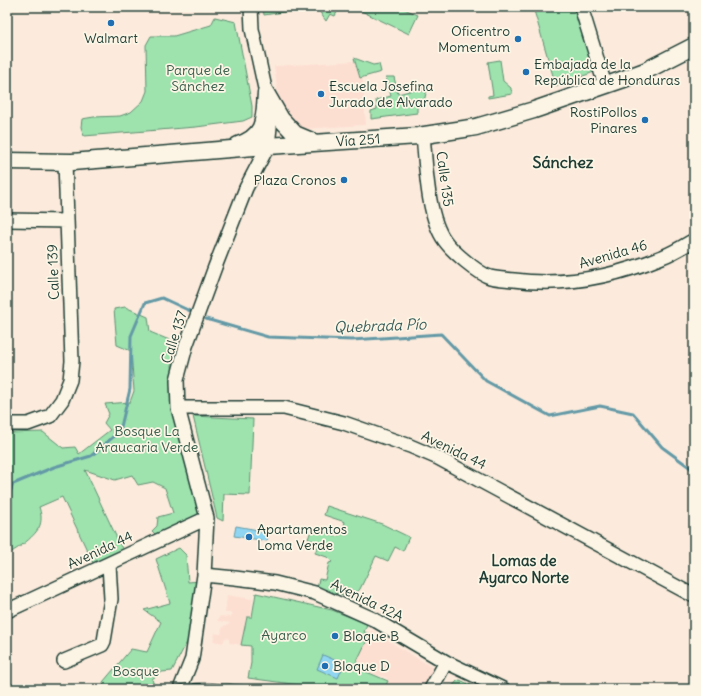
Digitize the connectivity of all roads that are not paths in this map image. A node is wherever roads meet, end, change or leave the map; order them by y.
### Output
1 (251, 7) edge
2 (581, 7) edge
3 (694, 46) edge
4 (605, 85) junction
5 (266, 93) junction
6 (423, 135) junction
7 (315, 143) junction
8 (268, 146) junction
9 (225, 149) junction
10 (7, 161) edge
11 (65, 162) junction
12 (7, 220) edge
13 (67, 221) junction
14 (694, 240) edge
15 (489, 277) joint
16 (178, 408) junction
17 (7, 424) edge
18 (207, 518) junction
19 (109, 564) junction
20 (204, 575) junction
21 (694, 596) edge
22 (7, 611) edge
23 (64, 661) dead end
24 (446, 662) junction
25 (181, 687) edge
26 (431, 689) edge
27 (503, 689) edge

1 - 5 street, Calle 137
2 - 4 street
3 - 4 main road, Vía 251
4 - 6 main road, Vía 251
5 - 7 main road
5 - 8 street, Calle 137
5 - 9 main road
6 - 7 main road, Vía 251
6 - 15 street, Calle 135
7 - 8 main road, Vía 251
8 - 9 main road, Vía 251
8 - 16 street, Calle 137
9 - 11 main road, Vía 251
10 - 11 main road, Vía 251
11 - 13 street, Calle 139
12 - 13 street
13 - 17 street, Calle 139
14 - 15 street, Avenida 46
16 - 18 street, Calle 137
16 - 21 street, Avenida 44
18 - 19 street, Avenida 44
18 - 20 street, Calle 137
19 - 22 street, Avenida 44
19 - 23 street
20 - 24 street, Avenida 42A
20 - 25 street, Calle 137
24 - 26 street
24 - 27 street, Avenida 42A

